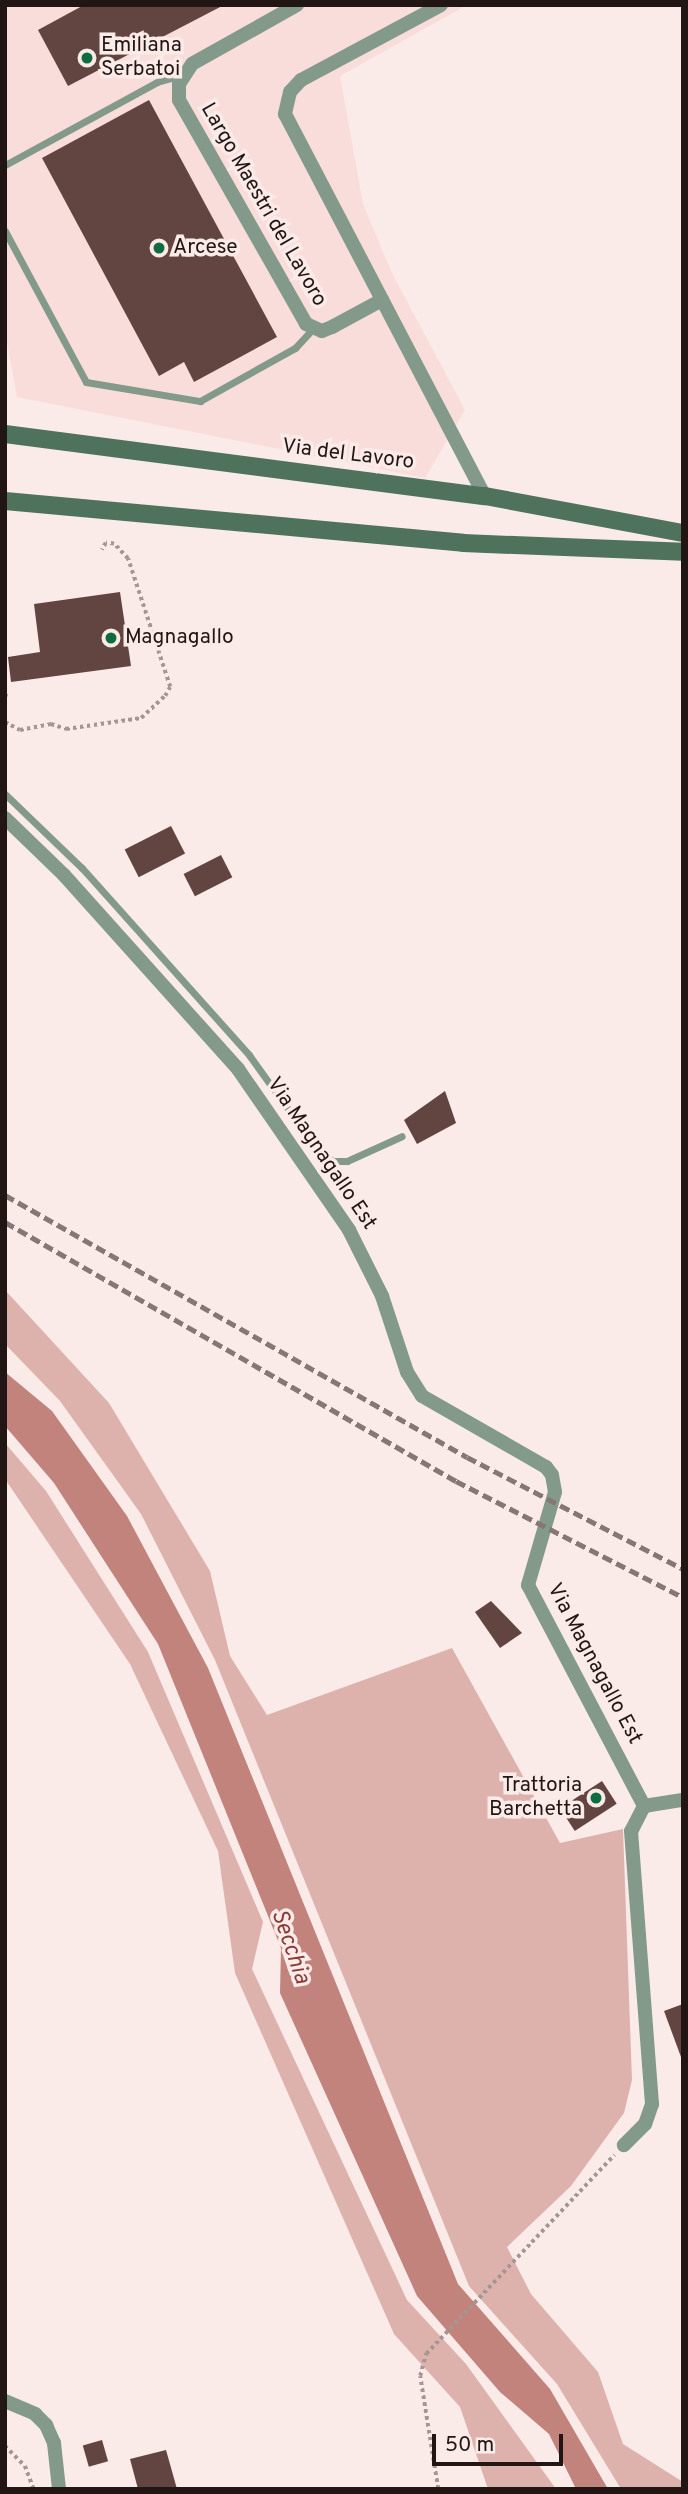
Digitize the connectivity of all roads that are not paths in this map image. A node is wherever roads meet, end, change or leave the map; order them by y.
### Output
1 (297, 5) edge
2 (441, 5) edge
3 (278, 10) edge
4 (184, 74) junction
5 (5, 166) edge
6 (5, 231) edge
7 (382, 300) junction
8 (313, 330) junction
9 (5, 434) edge
10 (485, 496) junction
11 (5, 501) edge
12 (683, 533) edge
13 (683, 552) edge
14 (5, 794) edge
15 (5, 818) edge
16 (402, 1136) dead end
17 (683, 1800) edge
18 (644, 1806) junction
19 (624, 2146) road end
20 (5, 2401) edge
21 (59, 2489) edge

1 - 3 street
2 - 7 street
3 - 4 street
4 - 5 lane
4 - 8 street, Largo Maestri del Lavoro
6 - 8 lane
7 - 8 street, Largo Maestri del Lavoro
7 - 10 street
9 - 10 main road, Via del Lavoro
10 - 12 main road, Via del Lavoro
11 - 13 main road
14 - 16 lane
15 - 18 street, Via Magnagallo Est
17 - 18 street
18 - 19 street
20 - 21 street

